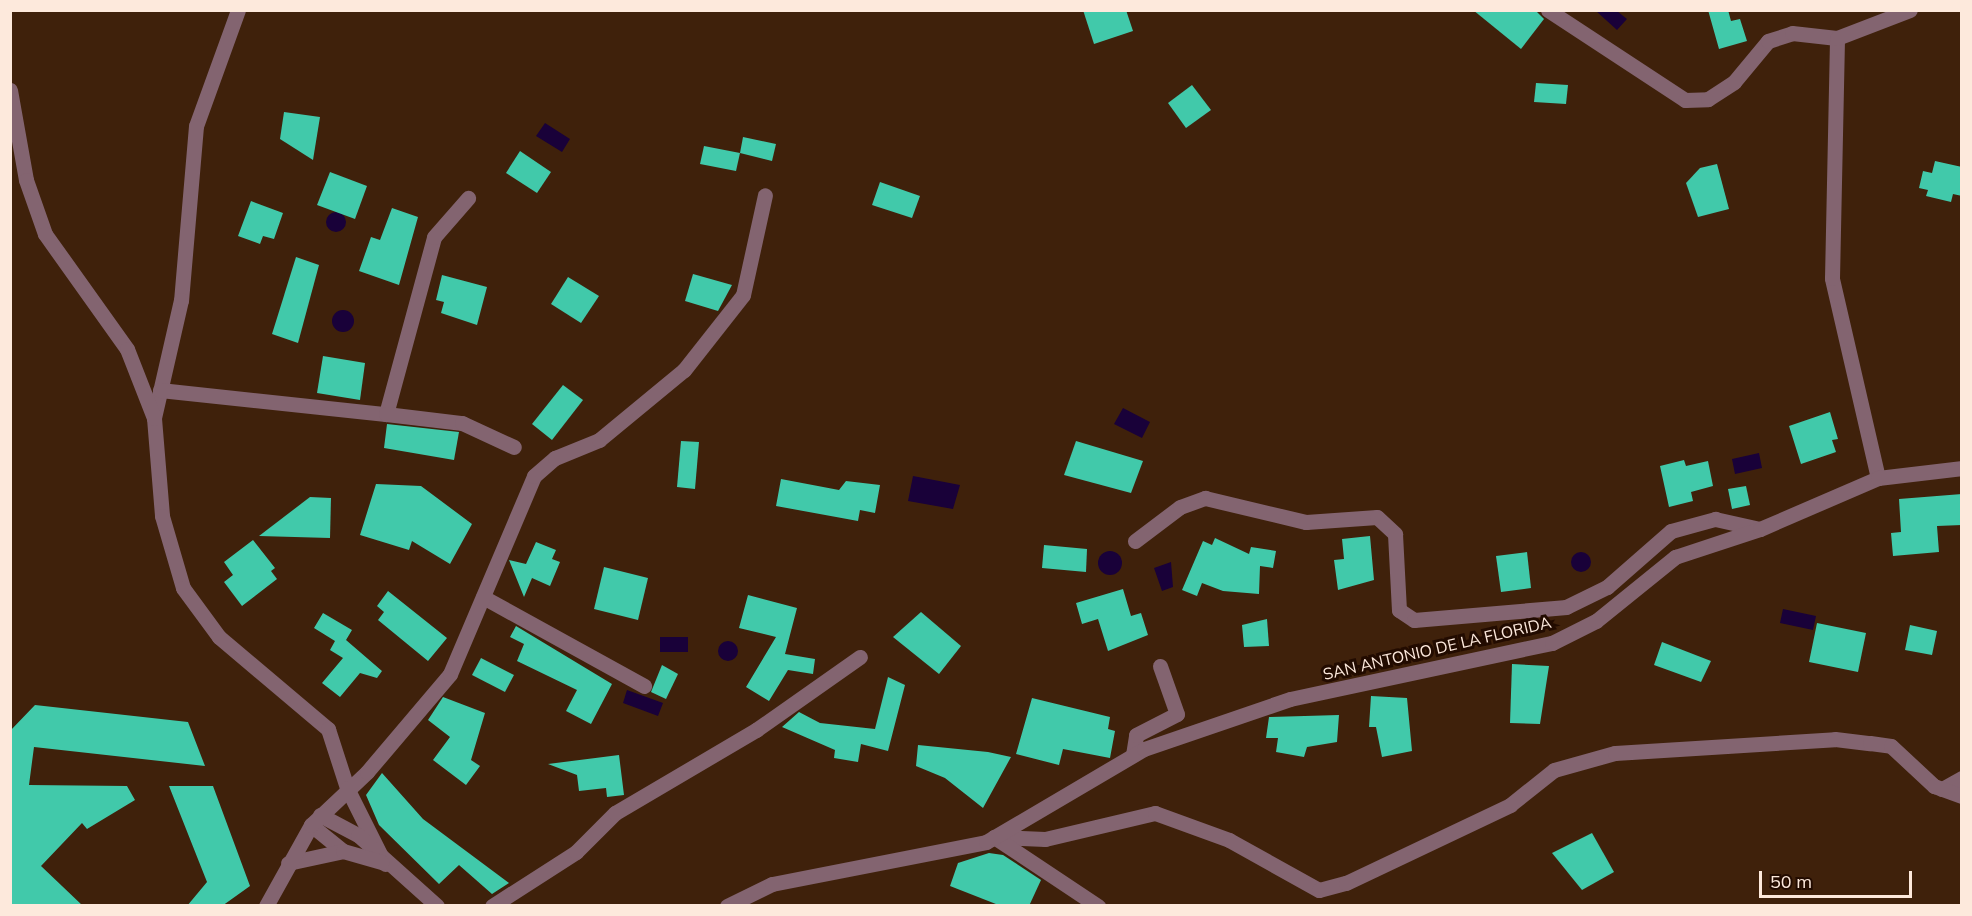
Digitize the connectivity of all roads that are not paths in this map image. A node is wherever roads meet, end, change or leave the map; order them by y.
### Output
1 (238, 10) edge
2 (1548, 10) edge
3 (1910, 10) edge
4 (1837, 38) junction
5 (10, 90) edge
6 (765, 195) dead end
7 (468, 198) dead end
8 (160, 390) junction
9 (386, 414) junction
10 (154, 418) junction
11 (514, 447) dead end
12 (1960, 467) edge
13 (1878, 478) junction
14 (1760, 529) junction
15 (1135, 541) dead end
16 (483, 597) junction
17 (860, 657) dead end
18 (1160, 666) dead end
19 (644, 686) dead end
20 (1132, 755) junction
21 (1962, 778) edge
22 (347, 788) junction
23 (1942, 789) junction
24 (1962, 796) edge
25 (315, 820) junction
26 (994, 837) junction
27 (343, 851) junction
28 (288, 863) junction
29 (385, 864) junction
30 (266, 906) edge
31 (437, 906) edge
32 (492, 906) edge
33 (727, 906) edge
34 (1098, 906) edge

1 - 8 street
2 - 4 street
3 - 4 street
4 - 13 street
5 - 10 street
6 - 16 street
7 - 9 street
8 - 9 street
8 - 10 street
9 - 11 street
10 - 22 street
12 - 13 street, SAN ANTONIO DE LA FLORIDA
13 - 14 street, SAN ANTONIO DE LA FLORIDA
14 - 15 street
14 - 20 street, SAN ANTONIO DE LA FLORIDA
16 - 19 street
16 - 22 street
17 - 32 street
18 - 20 street
20 - 26 street, SAN ANTONIO DE LA FLORIDA
21 - 23 street
22 - 25 street
22 - 29 street
23 - 24 street, SAN ANTONIO DE LA FLORIDA
23 - 26 street, SAN ANTONIO DE LA FLORIDA
25 - 27 street
25 - 28 street
25 - 29 street
26 - 33 street, SAN ANTONIO DE LA FLORIDA
26 - 34 street
27 - 28 street
27 - 29 street
28 - 30 street
29 - 31 street

